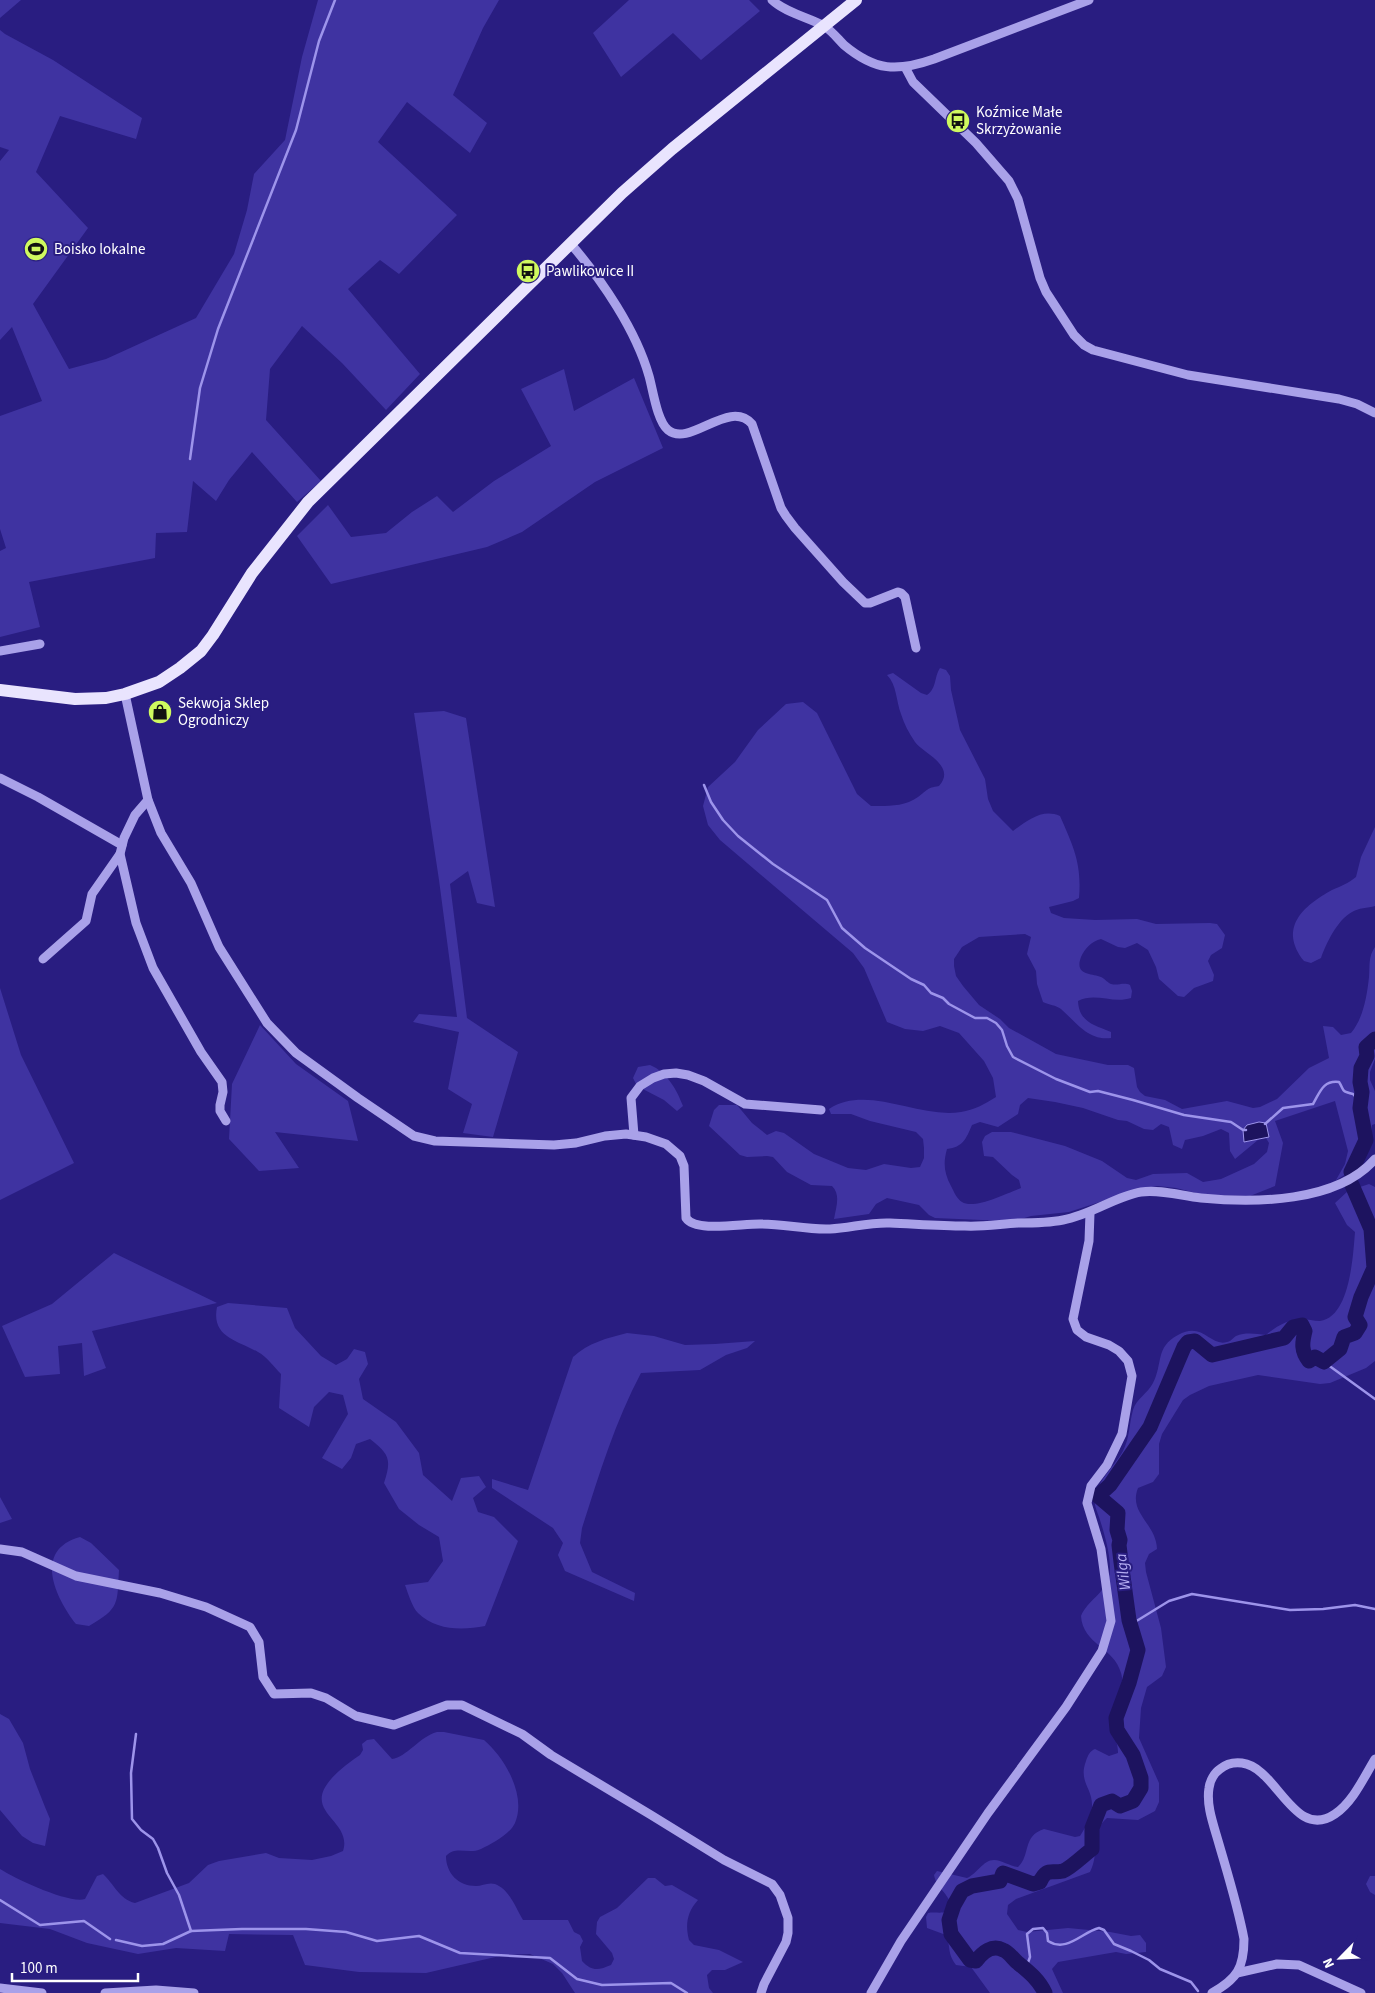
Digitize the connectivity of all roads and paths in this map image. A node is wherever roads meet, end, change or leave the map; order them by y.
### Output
1 (772, 0) edge
2 (856, 0) edge
3 (1089, 0) edge
4 (824, 26) junction
5 (905, 68) junction
6 (570, 243) junction
7 (1375, 413) edge
8 (40, 644) dead end
9 (916, 648) dead end
10 (0, 651) edge
11 (0, 690) edge
12 (125, 694) junction
13 (0, 778) edge
14 (148, 800) junction
15 (122, 845) junction
16 (120, 854) junction
17 (43, 959) dead end
18 (821, 1110) dead end
19 (226, 1121) dead end
20 (634, 1135) junction
21 (1375, 1159) edge
22 (1090, 1213) junction
23 (0, 1549) edge
24 (1375, 1759) edge
25 (1237, 1974) junction
26 (0, 1988) edge
27 (42, 1993) edge
28 (105, 1993) edge
29 (194, 1993) edge
30 (761, 1993) edge
31 (870, 1993) edge
32 (1212, 1993) edge
33 (1361, 1993) edge

1 - 4 street
2 - 4 main road
3 - 5 street
4 - 5 street
4 - 6 main road
5 - 7 street
6 - 9 street
6 - 12 main road
8 - 10 street
11 - 12 main road
12 - 14 street
13 - 15 street
14 - 15 street
14 - 20 street
15 - 16 street
16 - 17 street
16 - 19 street
18 - 20 street
20 - 22 street
21 - 22 street
22 - 31 street
23 - 30 street
24 - 25 street
25 - 32 street
25 - 33 street
26 - 27 street
28 - 29 street

